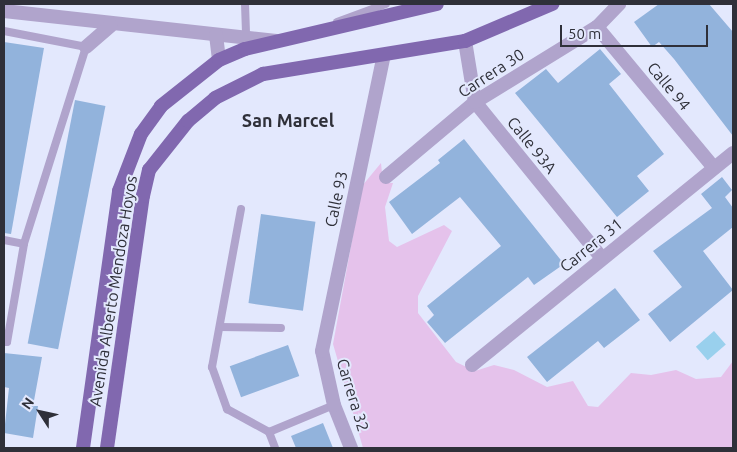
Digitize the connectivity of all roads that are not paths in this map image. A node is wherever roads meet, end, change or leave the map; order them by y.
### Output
1 (245, 4) edge
2 (386, 4) edge
3 (437, 4) edge
4 (552, 4) edge
5 (619, 4) edge
6 (4, 11) edge
7 (111, 25) junction
8 (597, 27) junction
9 (4, 31) edge
10 (216, 35) junction
11 (246, 37) junction
12 (297, 38) junction
13 (276, 41) junction
14 (466, 41) junction
15 (86, 47) junction
16 (384, 55) junction
17 (219, 60) junction
18 (475, 102) junction
19 (733, 153) edge
20 (714, 168) junction
21 (386, 177) dead end
22 (241, 209) dead end
23 (4, 240) edge
24 (24, 244) junction
25 (602, 258) junction
26 (220, 327) junction
27 (281, 328) dead end
28 (4, 342) edge
29 (322, 351) joint
30 (472, 365) dead end
31 (334, 405) junction
32 (269, 432) junction
33 (83, 448) edge
34 (107, 448) edge
35 (275, 448) edge
36 (351, 448) edge

1 - 11 lane
2 - 12 lane
3 - 12 main road, Avenida Alberto Mendoza Hoyos
4 - 14 main road, Avenida Alberto Mendoza Hoyos
5 - 8 street, Carrera 30
6 - 7 street
7 - 10 street
7 - 15 street
8 - 18 street, Carrera 30
8 - 20 street, Calle 94
9 - 15 lane
10 - 11 street
10 - 17 street
11 - 13 street
12 - 13 main road, Avenida Alberto Mendoza Hoyos
13 - 17 main road, Avenida Alberto Mendoza Hoyos
14 - 16 main road, Avenida Alberto Mendoza Hoyos
14 - 18 street
15 - 24 lane
16 - 29 street, Calle 93
16 - 34 main road, Avenida Alberto Mendoza Hoyos
17 - 33 main road, Avenida Alberto Mendoza Hoyos
18 - 21 street, Carrera 30
18 - 25 street, Calle 93A
19 - 20 street, Carrera 31
20 - 25 street, Carrera 31
22 - 26 lane
23 - 24 lane
24 - 28 lane
25 - 30 street, Carrera 31
26 - 27 lane
26 - 32 lane
29 - 31 street, Carrera 32
31 - 32 lane
31 - 36 street, Carrera 32
32 - 35 lane

